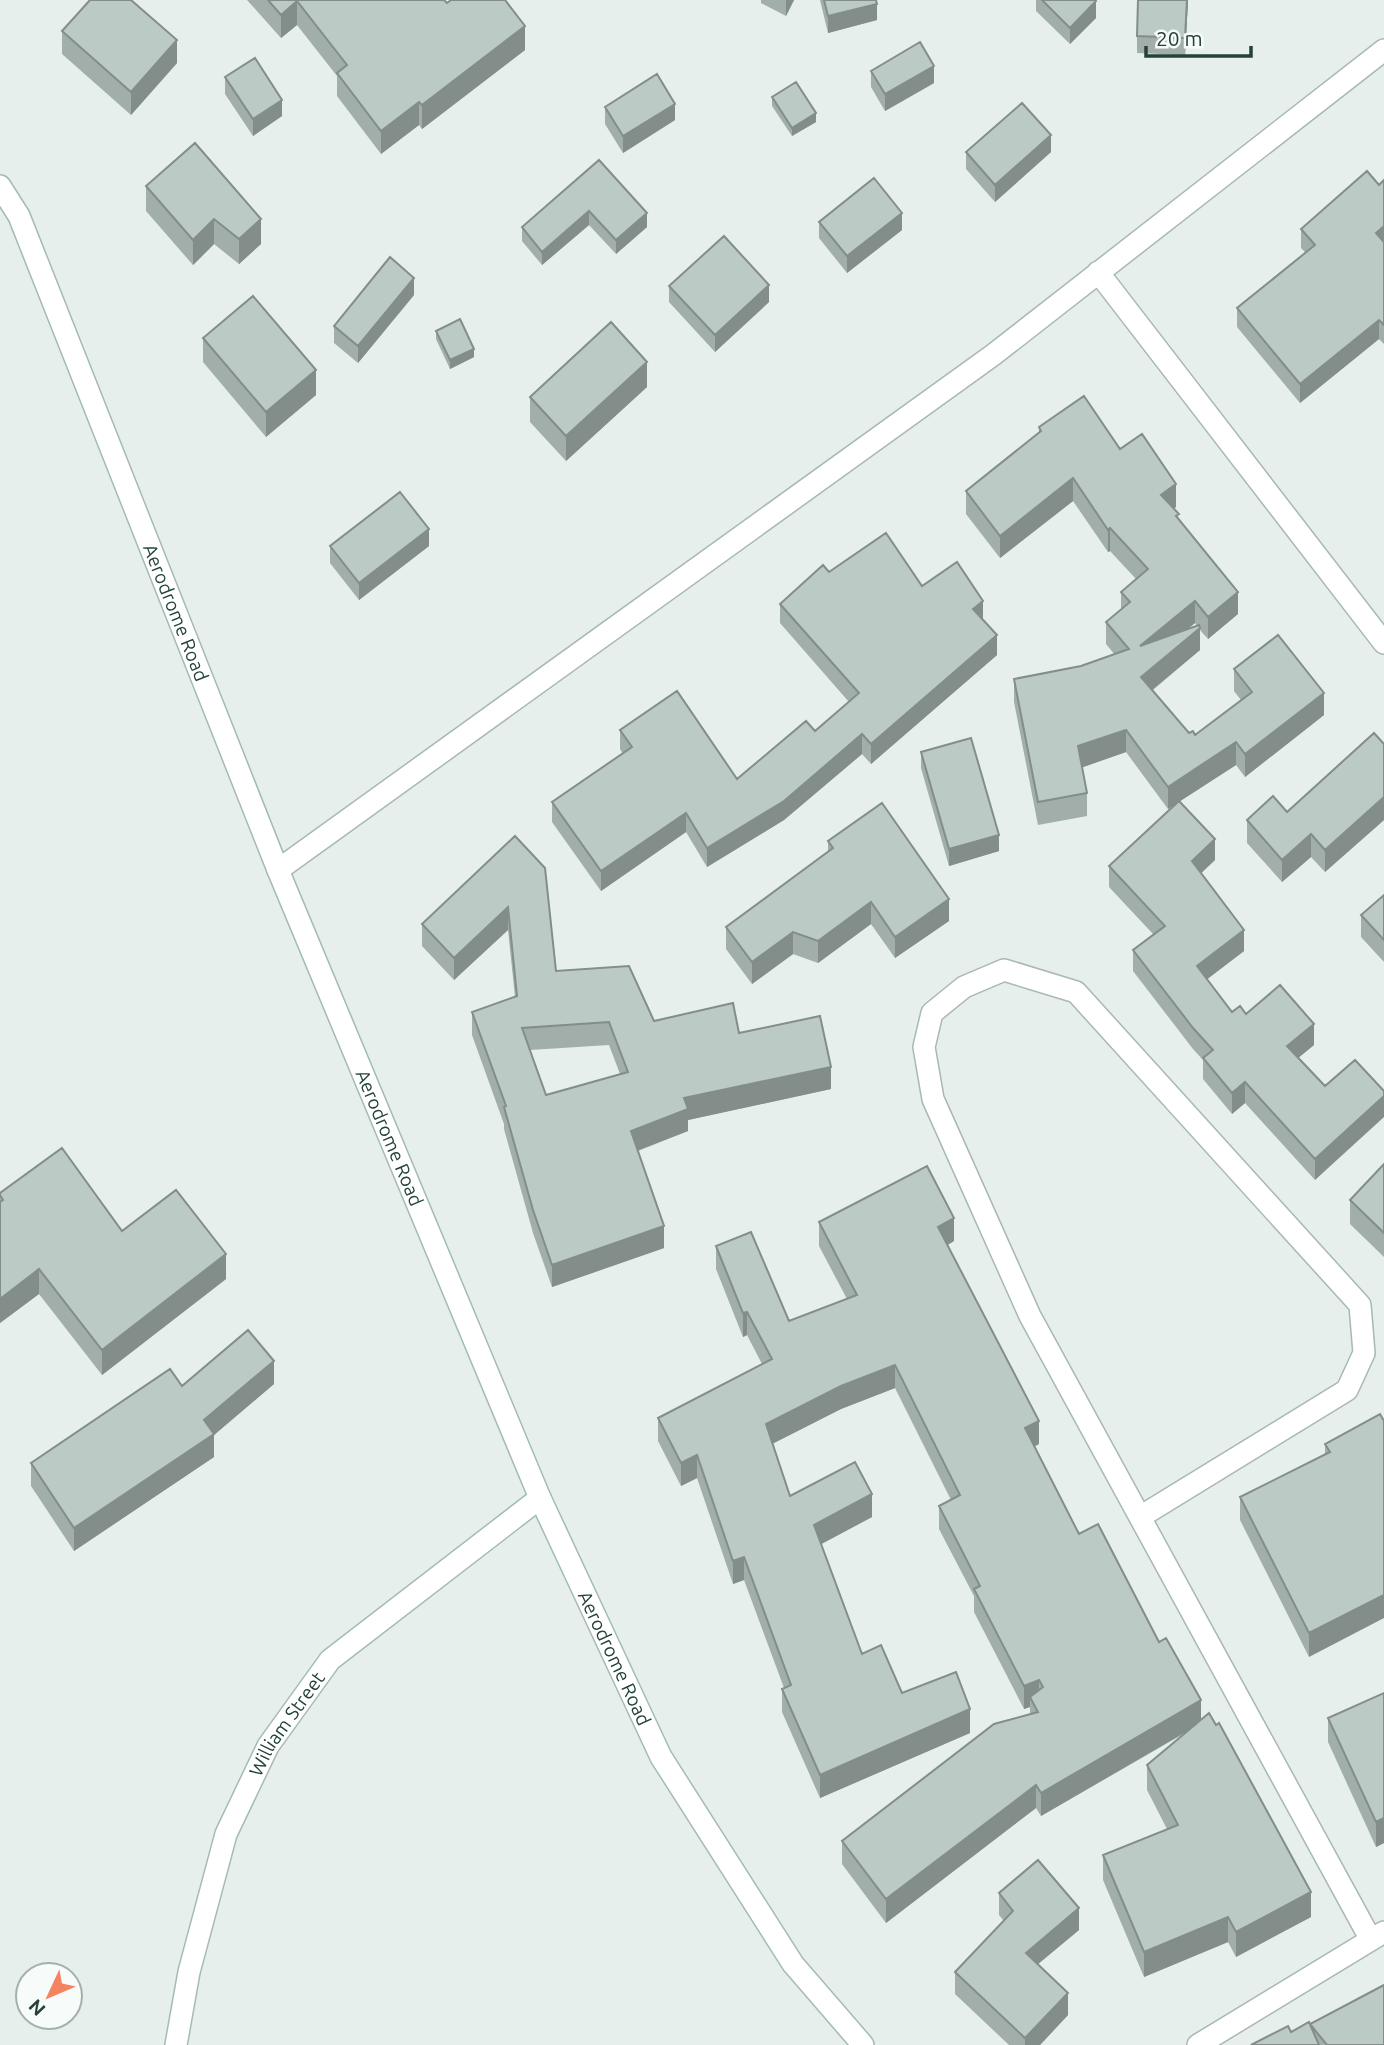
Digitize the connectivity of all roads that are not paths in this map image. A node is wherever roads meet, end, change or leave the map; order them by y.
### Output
1 (1384, 50) edge
2 (0, 186) edge
3 (1098, 272) junction
4 (1384, 643) edge
5 (278, 870) junction
6 (540, 1498) junction
7 (1140, 1517) junction
8 (1378, 1936) edge
9 (176, 2045) edge
10 (863, 2045) edge
11 (1198, 2045) edge

1 - 3 street
2 - 5 street, Aerodrome Road
3 - 4 street
3 - 5 street
5 - 6 street, Aerodrome Road
6 - 9 street, William Street
6 - 10 street, Aerodrome Road
7 - 7 street
7 - 8 street
8 - 11 street

